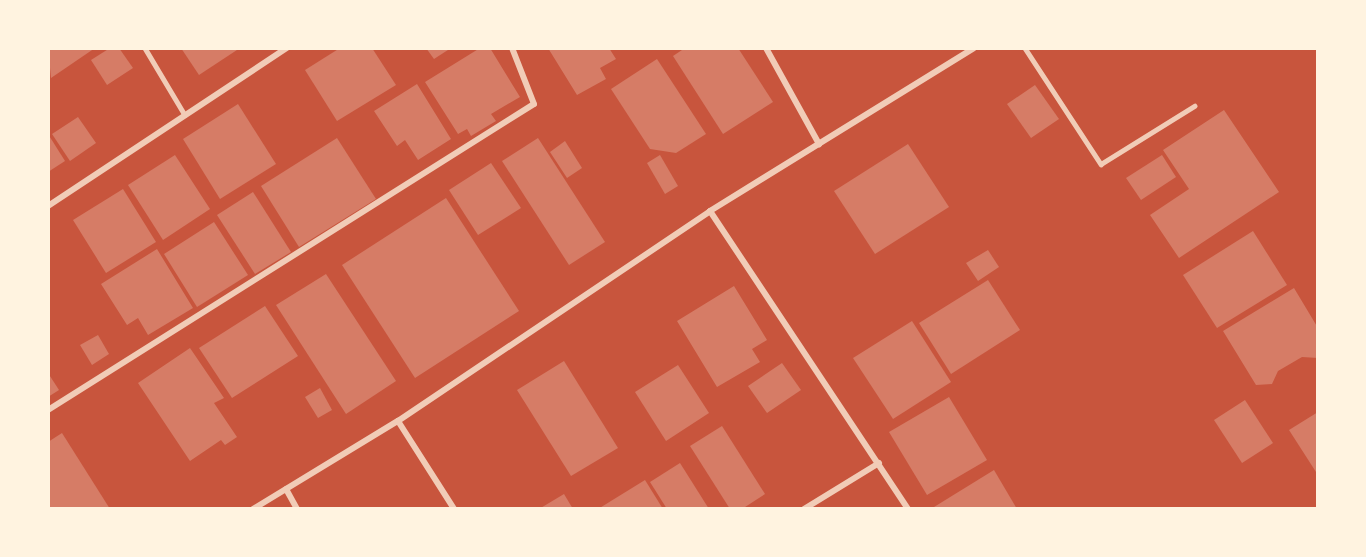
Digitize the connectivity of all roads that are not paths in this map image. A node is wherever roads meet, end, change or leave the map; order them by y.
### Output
1 (145, 48) edge
2 (287, 48) edge
3 (512, 48) edge
4 (766, 48) edge
5 (974, 48) edge
6 (1024, 48) edge
7 (1194, 106) dead end
8 (185, 115) junction
9 (819, 144) junction
10 (48, 206) edge
11 (710, 211) junction
12 (48, 410) edge
13 (398, 421) junction
14 (879, 463) junction
15 (286, 489) junction
16 (253, 509) edge
17 (297, 509) edge
18 (454, 509) edge
19 (804, 509) edge
20 (908, 509) edge

1 - 8 lane
2 - 8 street
3 - 12 street
4 - 9 street
5 - 9 street
6 - 7 lane
8 - 10 street
9 - 11 street
11 - 13 street
11 - 14 street
13 - 15 street
13 - 18 street
14 - 19 street
14 - 20 street
15 - 16 street
15 - 17 street

